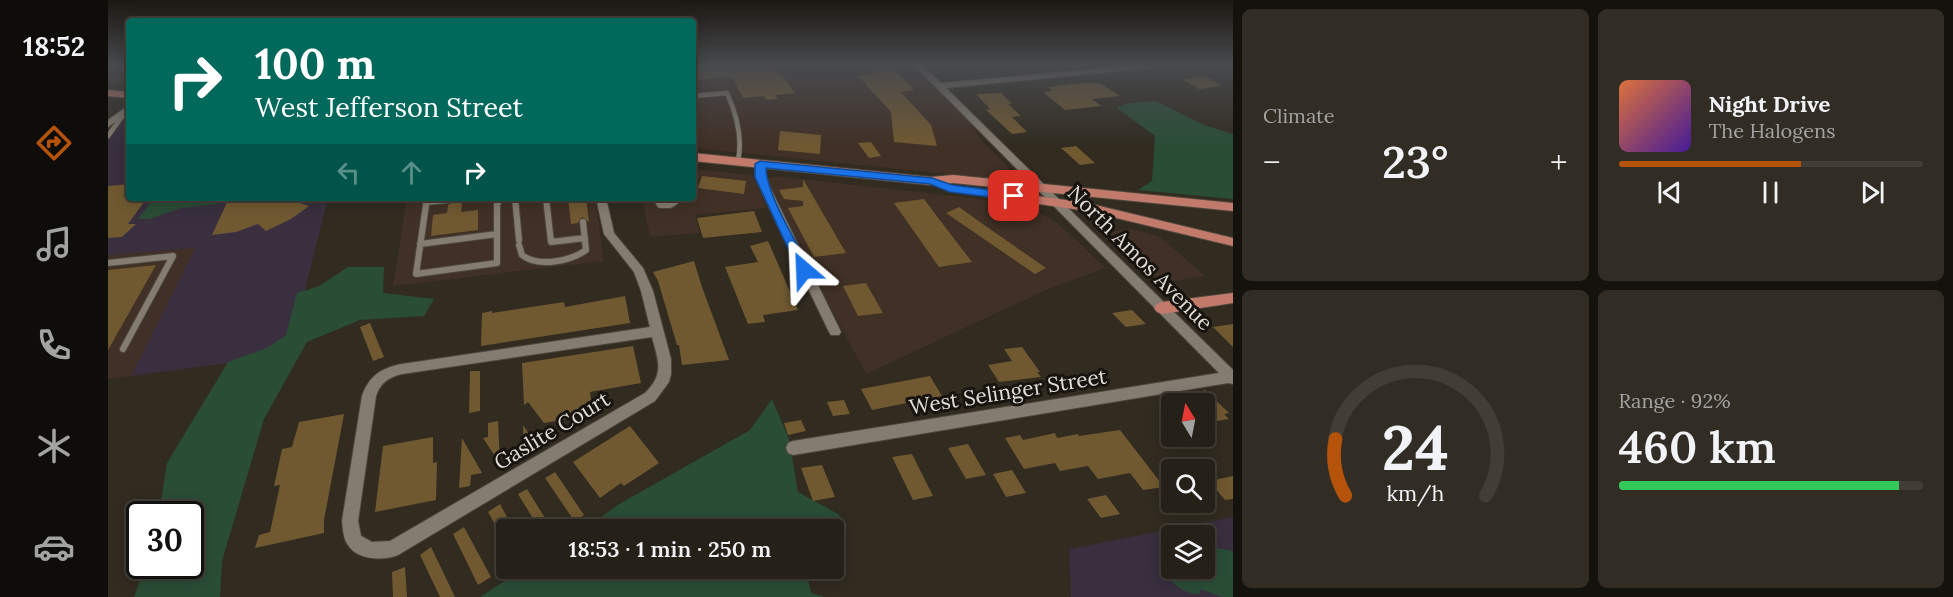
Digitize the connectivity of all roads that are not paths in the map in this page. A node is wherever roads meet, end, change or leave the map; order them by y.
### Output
1 (946, 92) edge
2 (108, 93) edge
3 (126, 95) edge
4 (696, 96) edge
5 (126, 110) edge
6 (126, 111) edge
7 (108, 124) edge
8 (108, 136) edge
9 (696, 157) edge
10 (738, 161) junction
11 (760, 164) junction
12 (932, 181) junction
13 (1040, 188) junction
14 (427, 201) edge
15 (499, 201) edge
16 (516, 201) edge
17 (546, 201) edge
18 (602, 201) edge
19 (658, 201) edge
20 (675, 201) edge
21 (1053, 201) junction
22 (1233, 207) edge
23 (583, 222) dead end
24 (497, 234) junction
25 (585, 238) junction
26 (1233, 242) edge
27 (420, 244) junction
28 (108, 263) edge
29 (1233, 298) edge
30 (1162, 309) junction
31 (657, 331) junction
32 (835, 332) dead end
33 (123, 349) dead end
34 (1232, 378) edge
35 (793, 448) dead end

1 - 13 street, North Amos Avenue
2 - 3 main road
4 - 10 lane
5 - 7 street
6 - 8 lane
9 - 10 main road
10 - 11 main road
11 - 12 main road
11 - 32 street
12 - 13 main road
12 - 21 main road
13 - 21 street, North Amos Avenue
13 - 22 main road
14 - 27 lane
15 - 24 lane
16 - 25 lane
17 - 25 lane
18 - 31 street, Gaslite Court
19 - 20 lane
21 - 26 main road
21 - 30 street, North Amos Avenue
23 - 25 lane
24 - 27 lane
24 - 27 lane
28 - 33 lane
29 - 30 main road
30 - 34 street, North Amos Avenue
31 - 31 street, Gaslite Court
34 - 35 street, West Selinger Street

